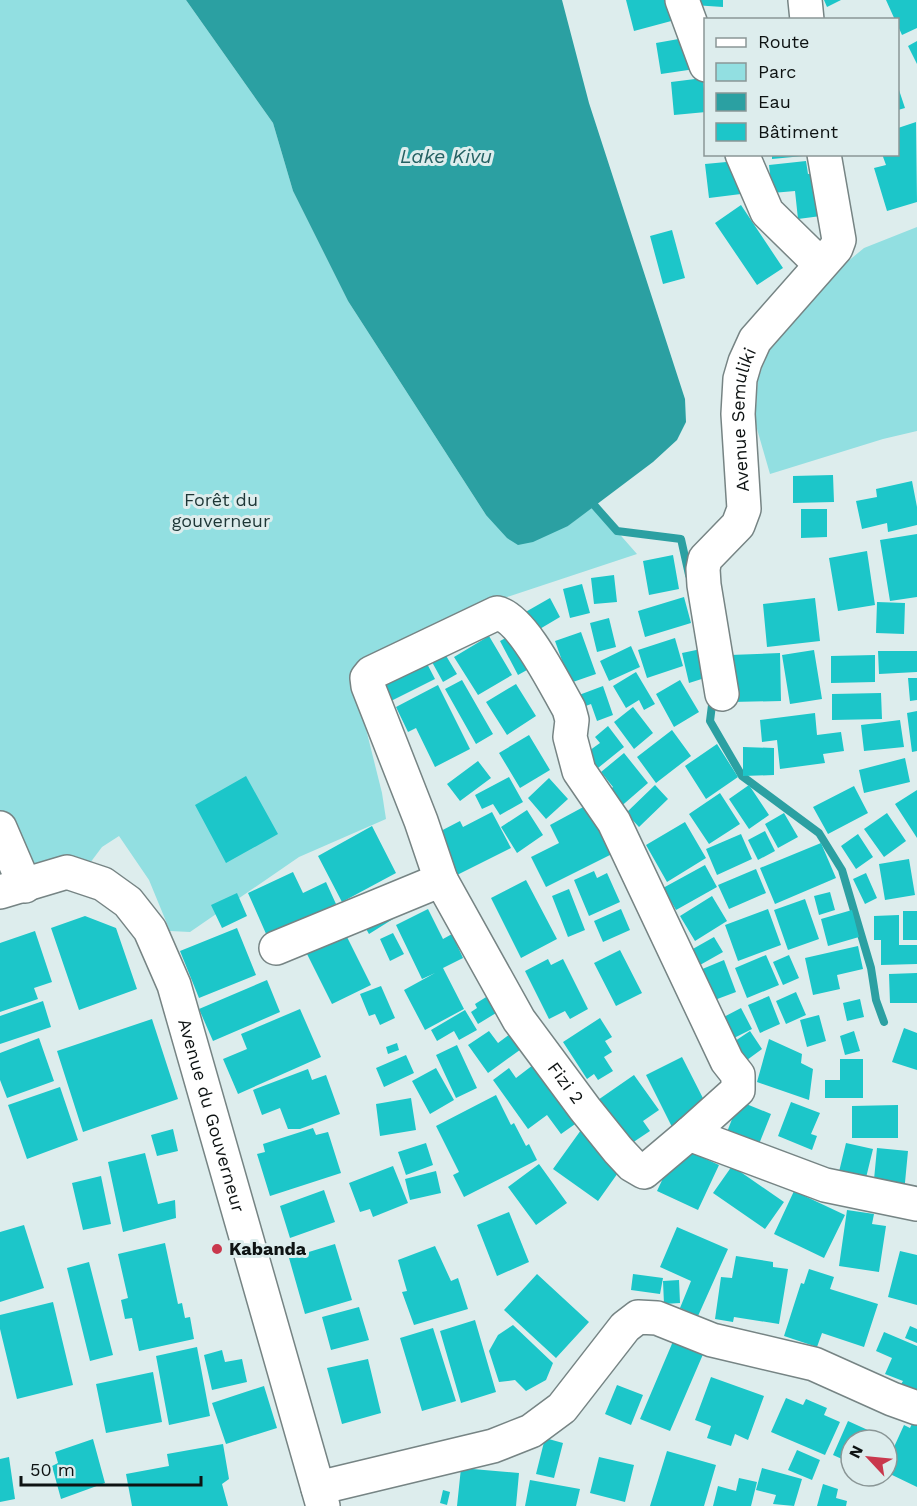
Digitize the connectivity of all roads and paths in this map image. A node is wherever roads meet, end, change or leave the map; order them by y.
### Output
1 (682, 0) edge
2 (805, 0) edge
3 (807, 18) edge
4 (704, 63) edge
5 (743, 156) edge
6 (824, 156) edge
7 (820, 264) junction
8 (722, 694) dead end
9 (0, 828) edge
10 (441, 880) junction
11 (12, 889) edge
12 (276, 948) dead end
13 (689, 1134) junction
14 (917, 1204) edge
15 (917, 1408) edge
16 (321, 1497) edge

1 - 4 street
2 - 3 street
5 - 7 street
6 - 7 street, Avenue Semuliki
7 - 8 street, Avenue Semuliki
9 - 11 street
10 - 12 street
10 - 13 street, Fizi 2
10 - 13 street
11 - 16 street, Avenue du Gouverneur
13 - 14 street
15 - 16 street

